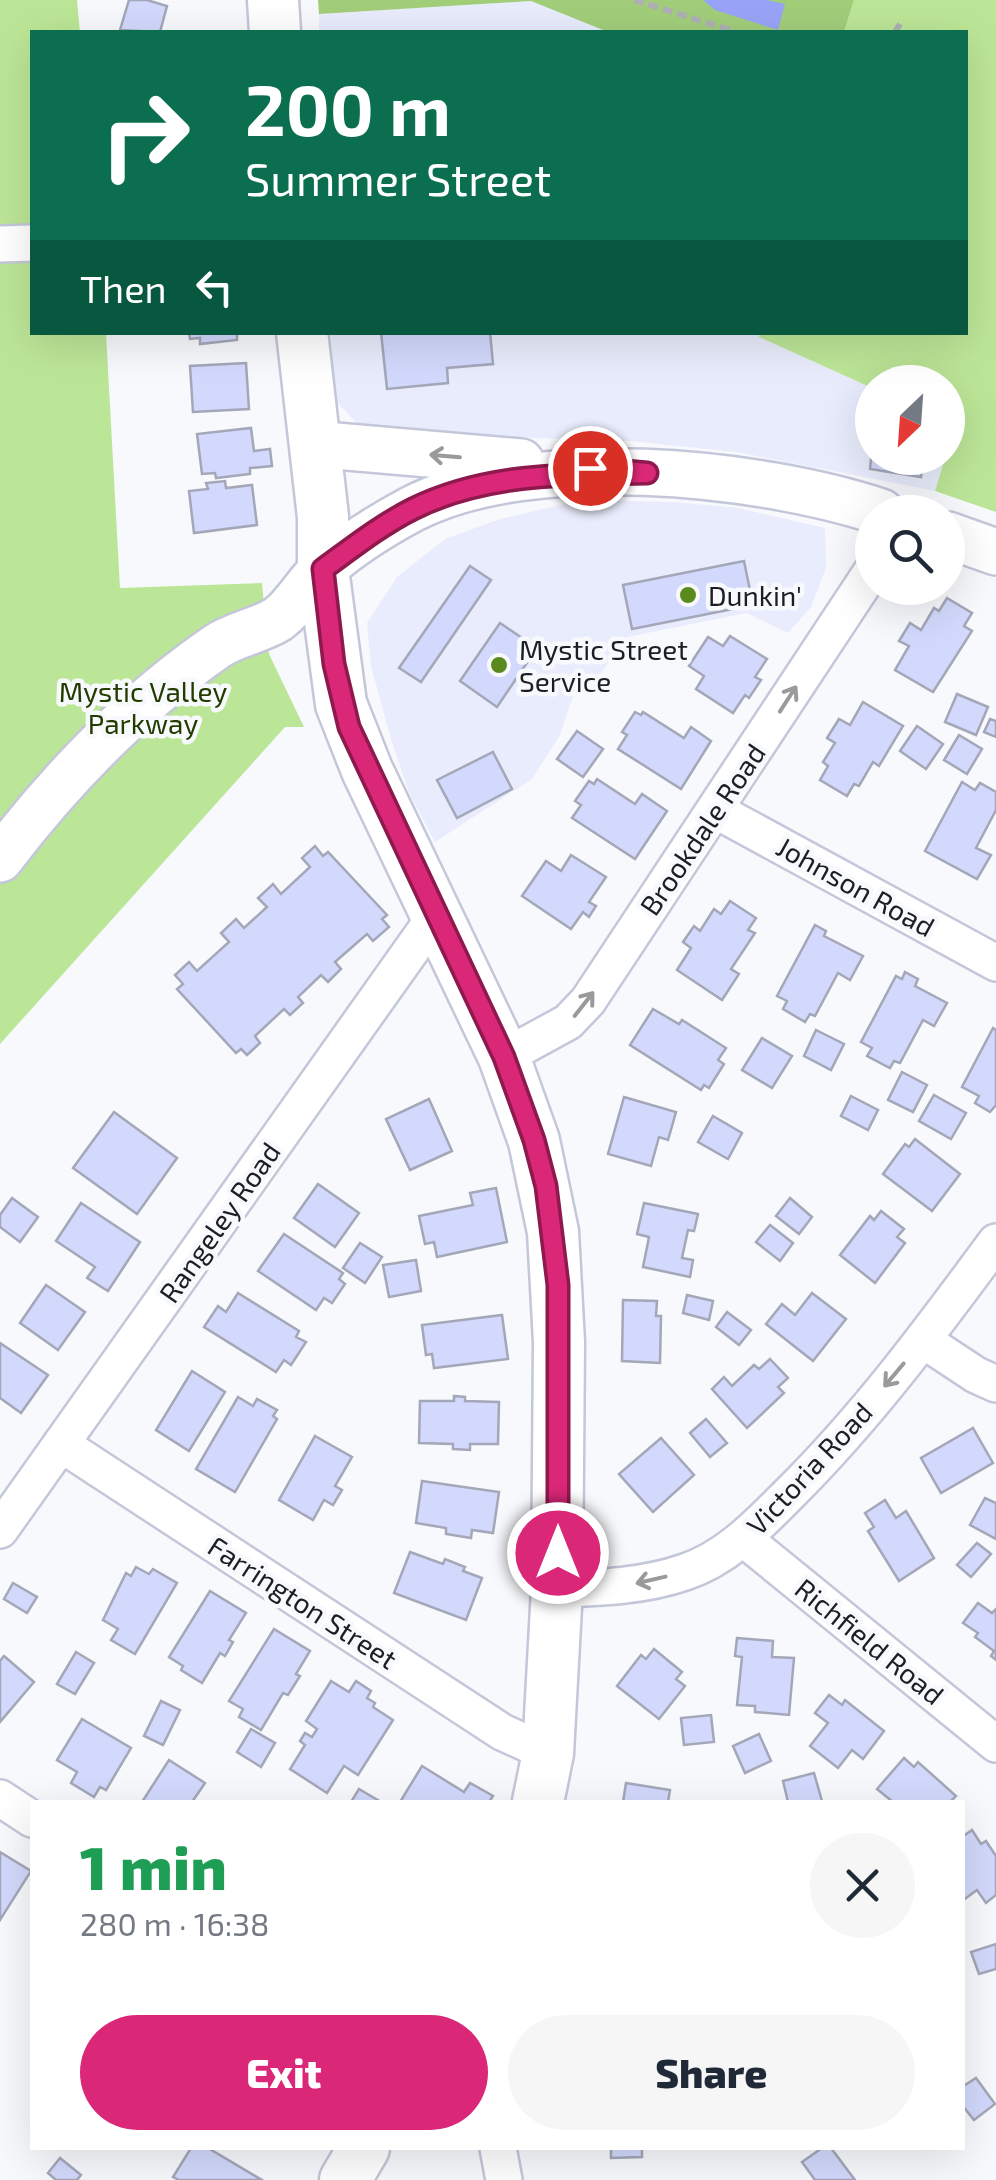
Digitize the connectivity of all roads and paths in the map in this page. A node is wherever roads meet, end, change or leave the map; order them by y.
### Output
1 (273, 0) edge
2 (634, 0) edge
3 (900, 24) dead end
4 (275, 30) edge
5 (731, 30) edge
6 (896, 30) edge
7 (30, 243) edge
8 (0, 244) edge
9 (302, 335) edge
10 (313, 444) junction
11 (647, 473) junction
12 (855, 505) edge
13 (965, 541) edge
14 (996, 552) edge
15 (323, 569) junction
16 (855, 598) edge
17 (716, 810) junction
18 (0, 859) edge
19 (437, 914) junction
20 (996, 963) edge
21 (504, 1057) junction
22 (996, 1242) edge
23 (924, 1340) junction
24 (996, 1384) edge
25 (61, 1444) junction
26 (0, 1530) edge
27 (744, 1539) junction
28 (558, 1589) junction
29 (996, 1744) edge
30 (548, 1753) junction
31 (0, 1798) edge
32 (538, 1800) edge
33 (30, 1817) edge
34 (363, 2150) edge
35 (498, 2150) edge
36 (507, 2150) edge
37 (345, 2180) edge
38 (505, 2180) edge

1 - 4 highway
2 - 5 path
3 - 6 path
7 - 8 street
9 - 10 highway
11 -> 10 main road
10 - 15 highway
11 - 12 main road
11 - 15 main road
13 - 14 main road
15 - 18 main road
15 - 19 highway
17 -> 16 street, Brookdale Road
17 - 20 street, Johnson Road
21 -> 17 street, Brookdale Road
19 - 21 highway
19 - 25 street, Rangeley Road
21 - 28 highway
22 - 23 street, Victoria Road
23 - 24 street
23 -> 27 street, Victoria Road
25 - 26 street, Rangeley Road
25 - 30 street, Farrington Street
27 -> 28 street, Victoria Road
27 - 29 street, Richfield Road
28 - 30 highway
30 - 32 highway
31 - 33 street
34 - 37 highway
35 - 38 street
36 - 38 street

